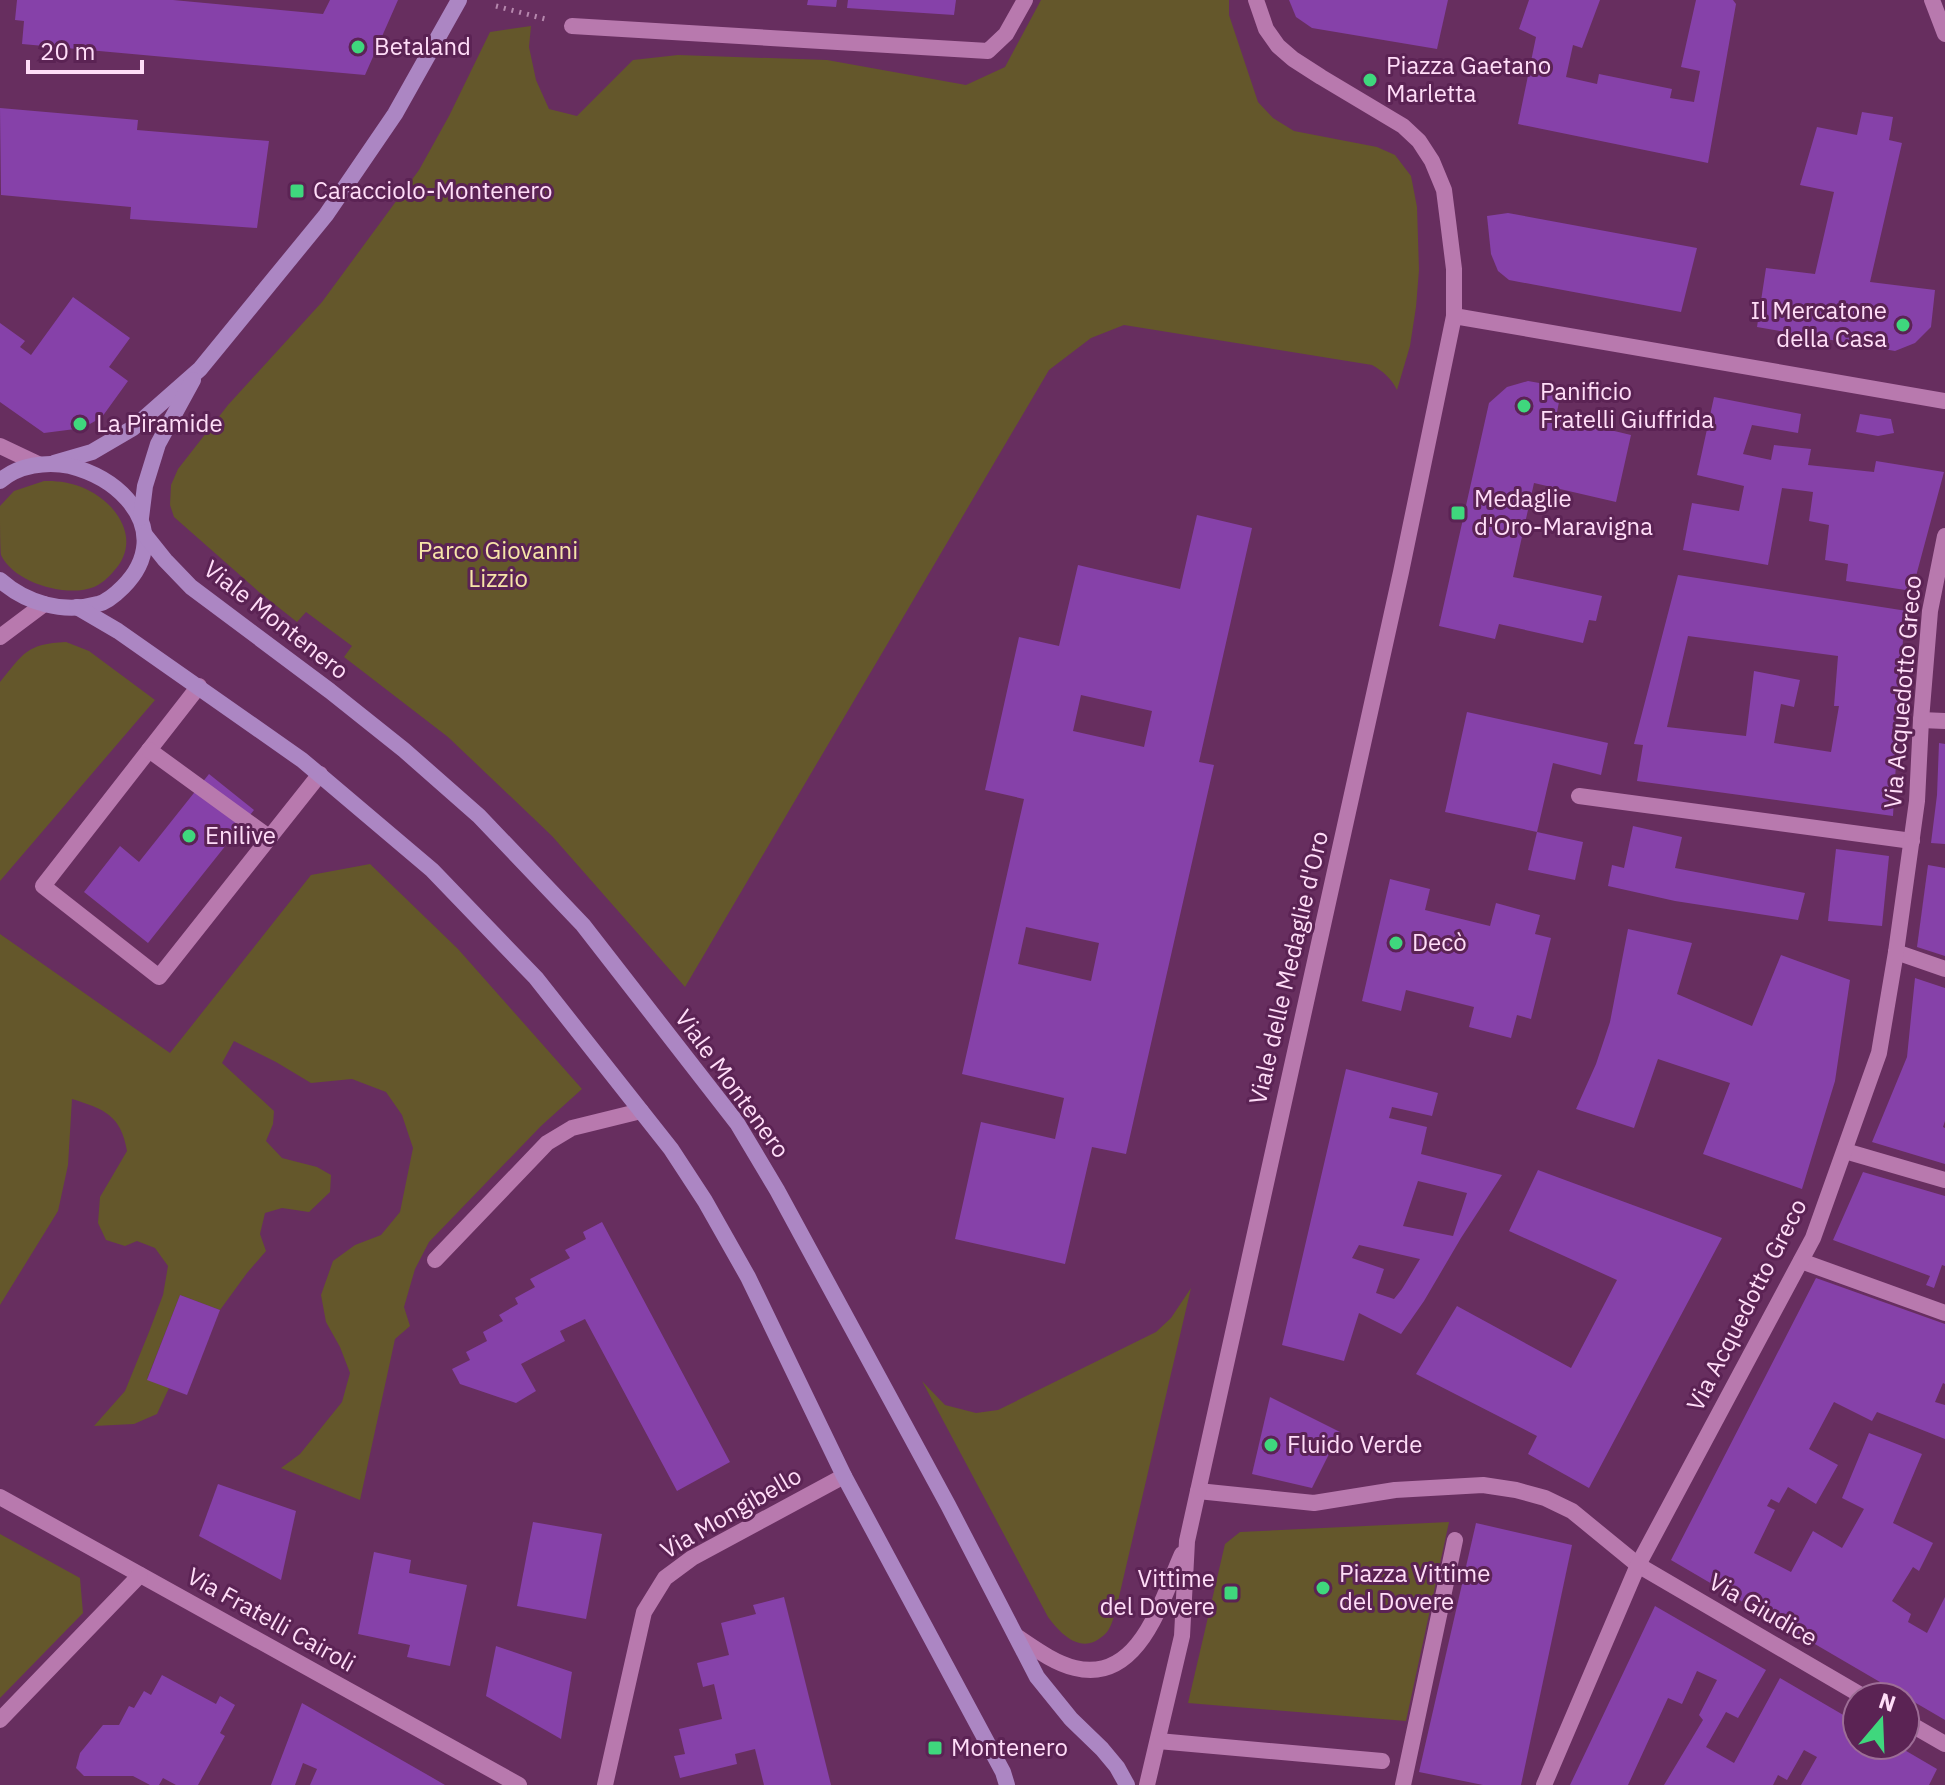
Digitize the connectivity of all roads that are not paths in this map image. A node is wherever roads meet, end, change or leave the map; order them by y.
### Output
1 (459, 0) edge
2 (1025, 0) edge
3 (1932, 0) edge
4 (1260, 3) edge
5 (572, 26) road end
6 (1945, 34) edge
7 (1454, 316) junction
8 (200, 369) junction
9 (1945, 401) edge
10 (0, 446) edge
11 (46, 464) junction
12 (0, 481) edge
13 (141, 518) junction
14 (145, 535) junction
15 (1945, 536) edge
16 (0, 580) edge
17 (44, 604) junction
18 (77, 607) junction
19 (0, 637) edge
20 (199, 686) junction
21 (1921, 720) junction
22 (1945, 721) edge
23 (149, 750) junction
24 (320, 774) junction
25 (1579, 796) dead end
26 (270, 838) junction
27 (1912, 841) junction
28 (1896, 952) junction
29 (1945, 969) edge
30 (641, 1111) junction
31 (1845, 1151) junction
32 (1945, 1180) edge
33 (435, 1260) dead end
34 (1801, 1261) junction
35 (1945, 1313) edge
36 (844, 1476) junction
37 (1198, 1491) junction
38 (0, 1497) edge
39 (1455, 1540) dead end
40 (1187, 1541) junction
41 (1638, 1565) junction
42 (140, 1575) junction
43 (1016, 1636) junction
44 (1841, 1684) edge
45 (0, 1720) edge
46 (1921, 1730) edge
47 (1158, 1741) junction
48 (1945, 1744) edge
49 (1382, 1761) dead end
50 (1007, 1781) edge
51 (519, 1785) edge
52 (605, 1785) edge
53 (1127, 1785) edge
54 (1147, 1785) edge
55 (1403, 1785) edge
56 (1544, 1785) edge

1 - 8 main road
2 - 5 street
3 - 6 street
4 - 7 street, Viale delle Medaglie d'Oro
7 - 9 street
7 - 37 street, Viale delle Medaglie d'Oro
8 - 11 main road
8 - 13 main road
10 - 11 street
11 - 12 main road
11 - 13 main road
13 - 14 main road
14 - 18 main road
14 - 43 main road, Viale Montenero
15 - 21 street, Via Acquedotto Greco
16 - 17 main road
17 - 18 main road
17 - 19 street
18 - 20 main road
20 - 23 street
20 - 24 main road
21 - 22 street
21 - 27 street, Via Acquedotto Greco
23 - 26 street
23 - 26 street
24 - 26 street
24 - 30 main road
25 - 27 street
27 - 28 street, Via Acquedotto Greco
28 - 29 street
28 - 31 street, Via Acquedotto Greco
30 - 33 street
30 - 36 main road
31 - 32 street
31 - 34 street, Via Acquedotto Greco
34 - 35 street
34 - 41 street, Via Acquedotto Greco
36 - 50 main road
36 - 52 street, Via Mongibello
37 - 40 street, Viale delle Medaglie d'Oro
37 - 41 street, Via Giudice
38 - 42 street, Via Fratelli Cairoli
39 - 55 street
40 - 43 street
40 - 47 street, Viale delle Medaglie d'Oro
41 - 44 street, Via Giudice
41 - 56 street, Via Acquedotto Greco
42 - 45 street
42 - 51 street, Via Fratelli Cairoli
43 - 53 main road, Viale Montenero
46 - 48 street
47 - 49 street
47 - 54 street, Viale delle Medaglie d'Oro

